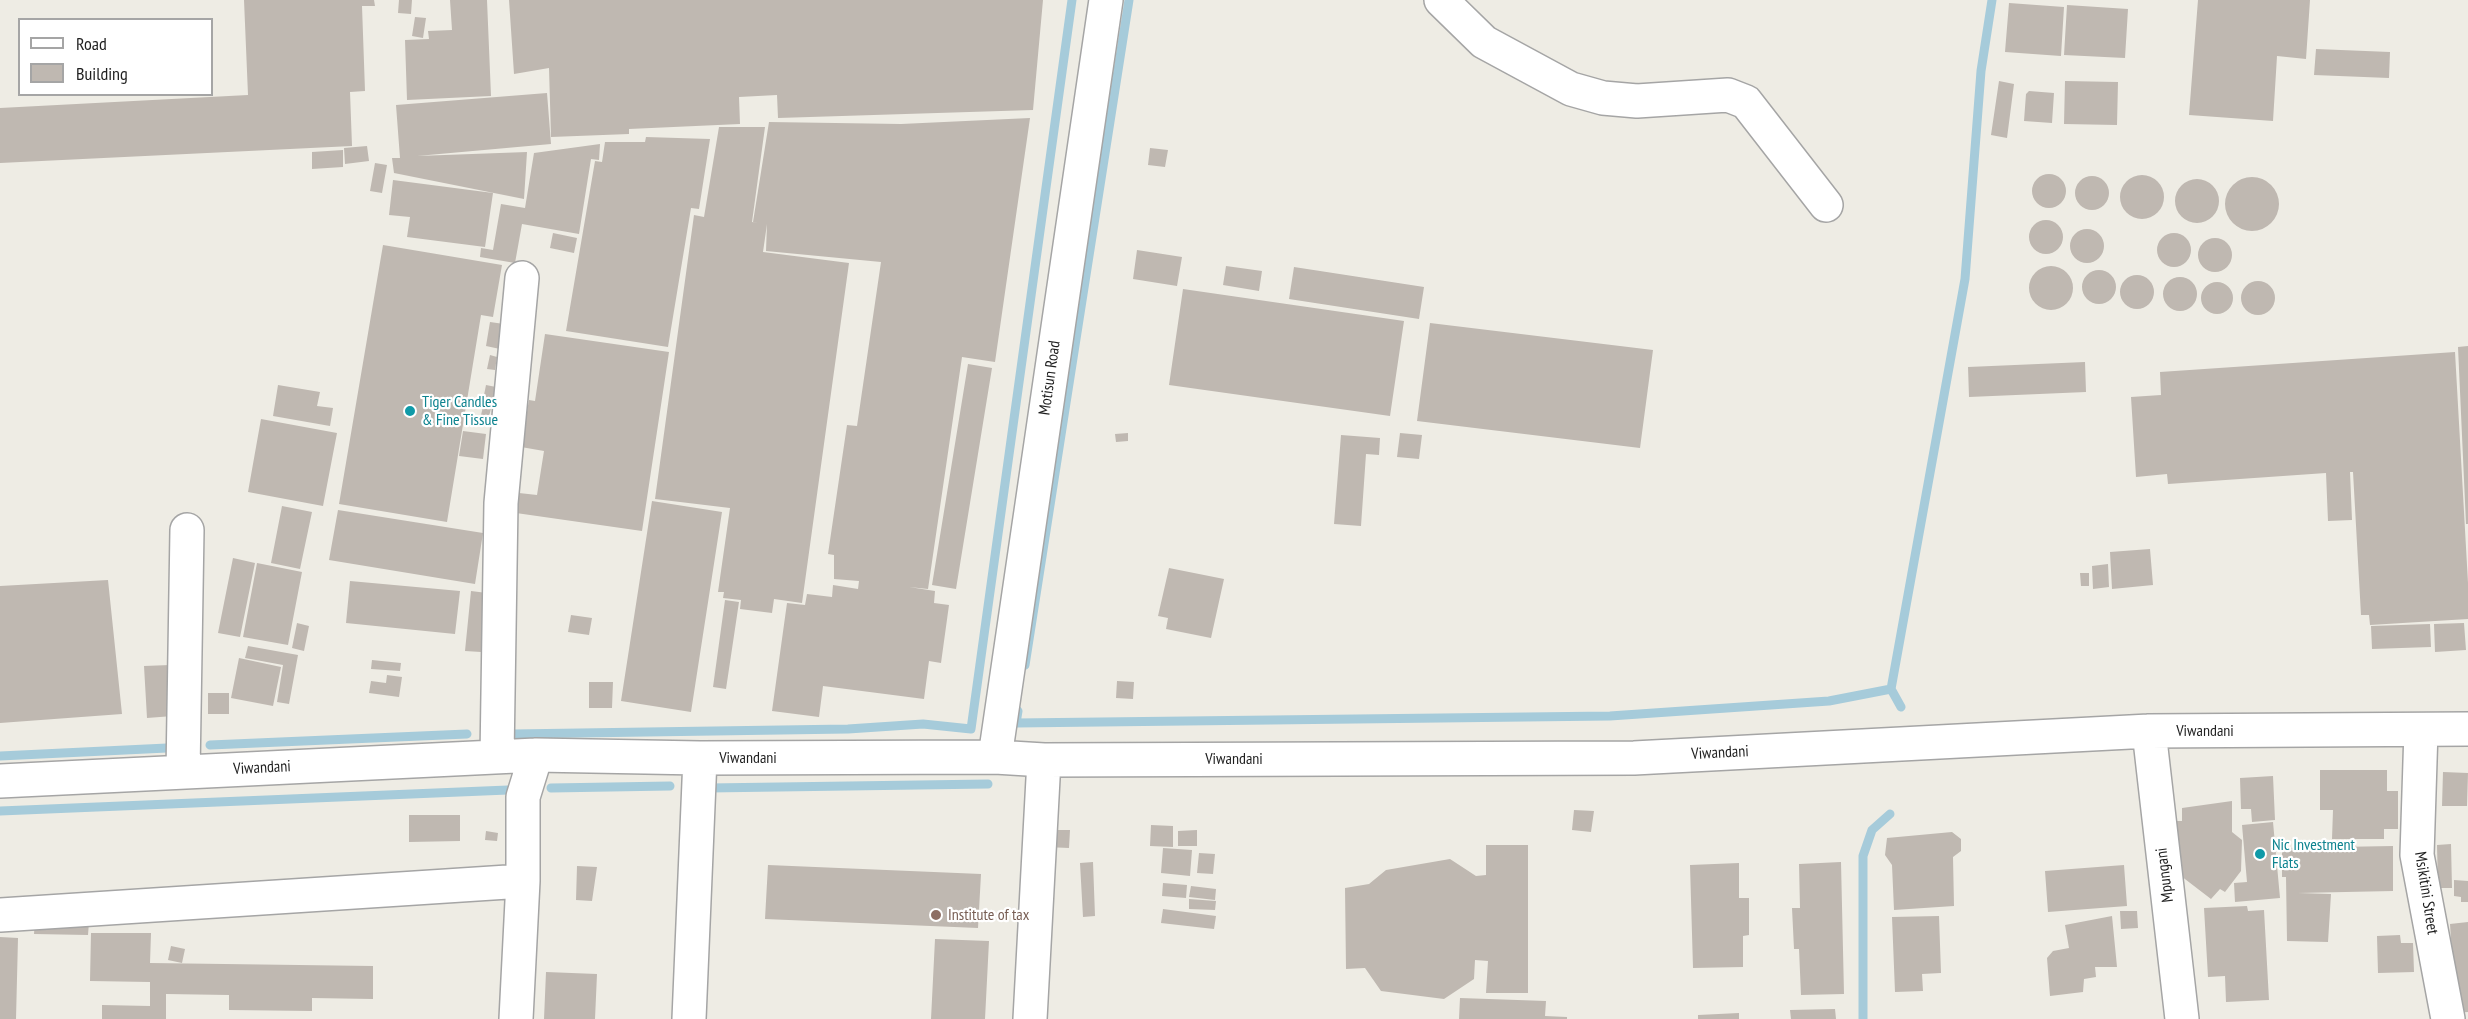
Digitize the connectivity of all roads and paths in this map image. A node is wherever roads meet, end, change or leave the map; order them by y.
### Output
1 (1106, 0) edge
2 (1442, 0) edge
3 (1826, 205) dead end
4 (522, 278) dead end
5 (187, 530) dead end
6 (2468, 729) edge
7 (2421, 730) junction
8 (2149, 731) junction
9 (536, 755) junction
10 (497, 757) junction
11 (995, 757) junction
12 (700, 758) junction
13 (1044, 760) junction
14 (183, 772) junction
15 (0, 781) edge
16 (523, 881) junction
17 (0, 915) edge
18 (516, 1019) edge
19 (689, 1019) edge
20 (1030, 1019) edge
21 (2182, 1019) edge
22 (2448, 1019) edge

1 - 11 street, Motisun Road
2 - 3 street
4 - 10 street
5 - 14 street
6 - 7 street, Viwandani
7 - 8 street, Viwandani
7 - 22 street, Msikitini Street
8 - 13 street, Viwandani
8 - 21 street, Mpungani
9 - 10 street, Viwandani
9 - 12 street, Viwandani
9 - 16 street
10 - 14 street, Viwandani
11 - 12 street, Viwandani
11 - 13 street, Viwandani
12 - 19 street
13 - 20 street
14 - 15 street, Viwandani
16 - 17 street
16 - 18 street

